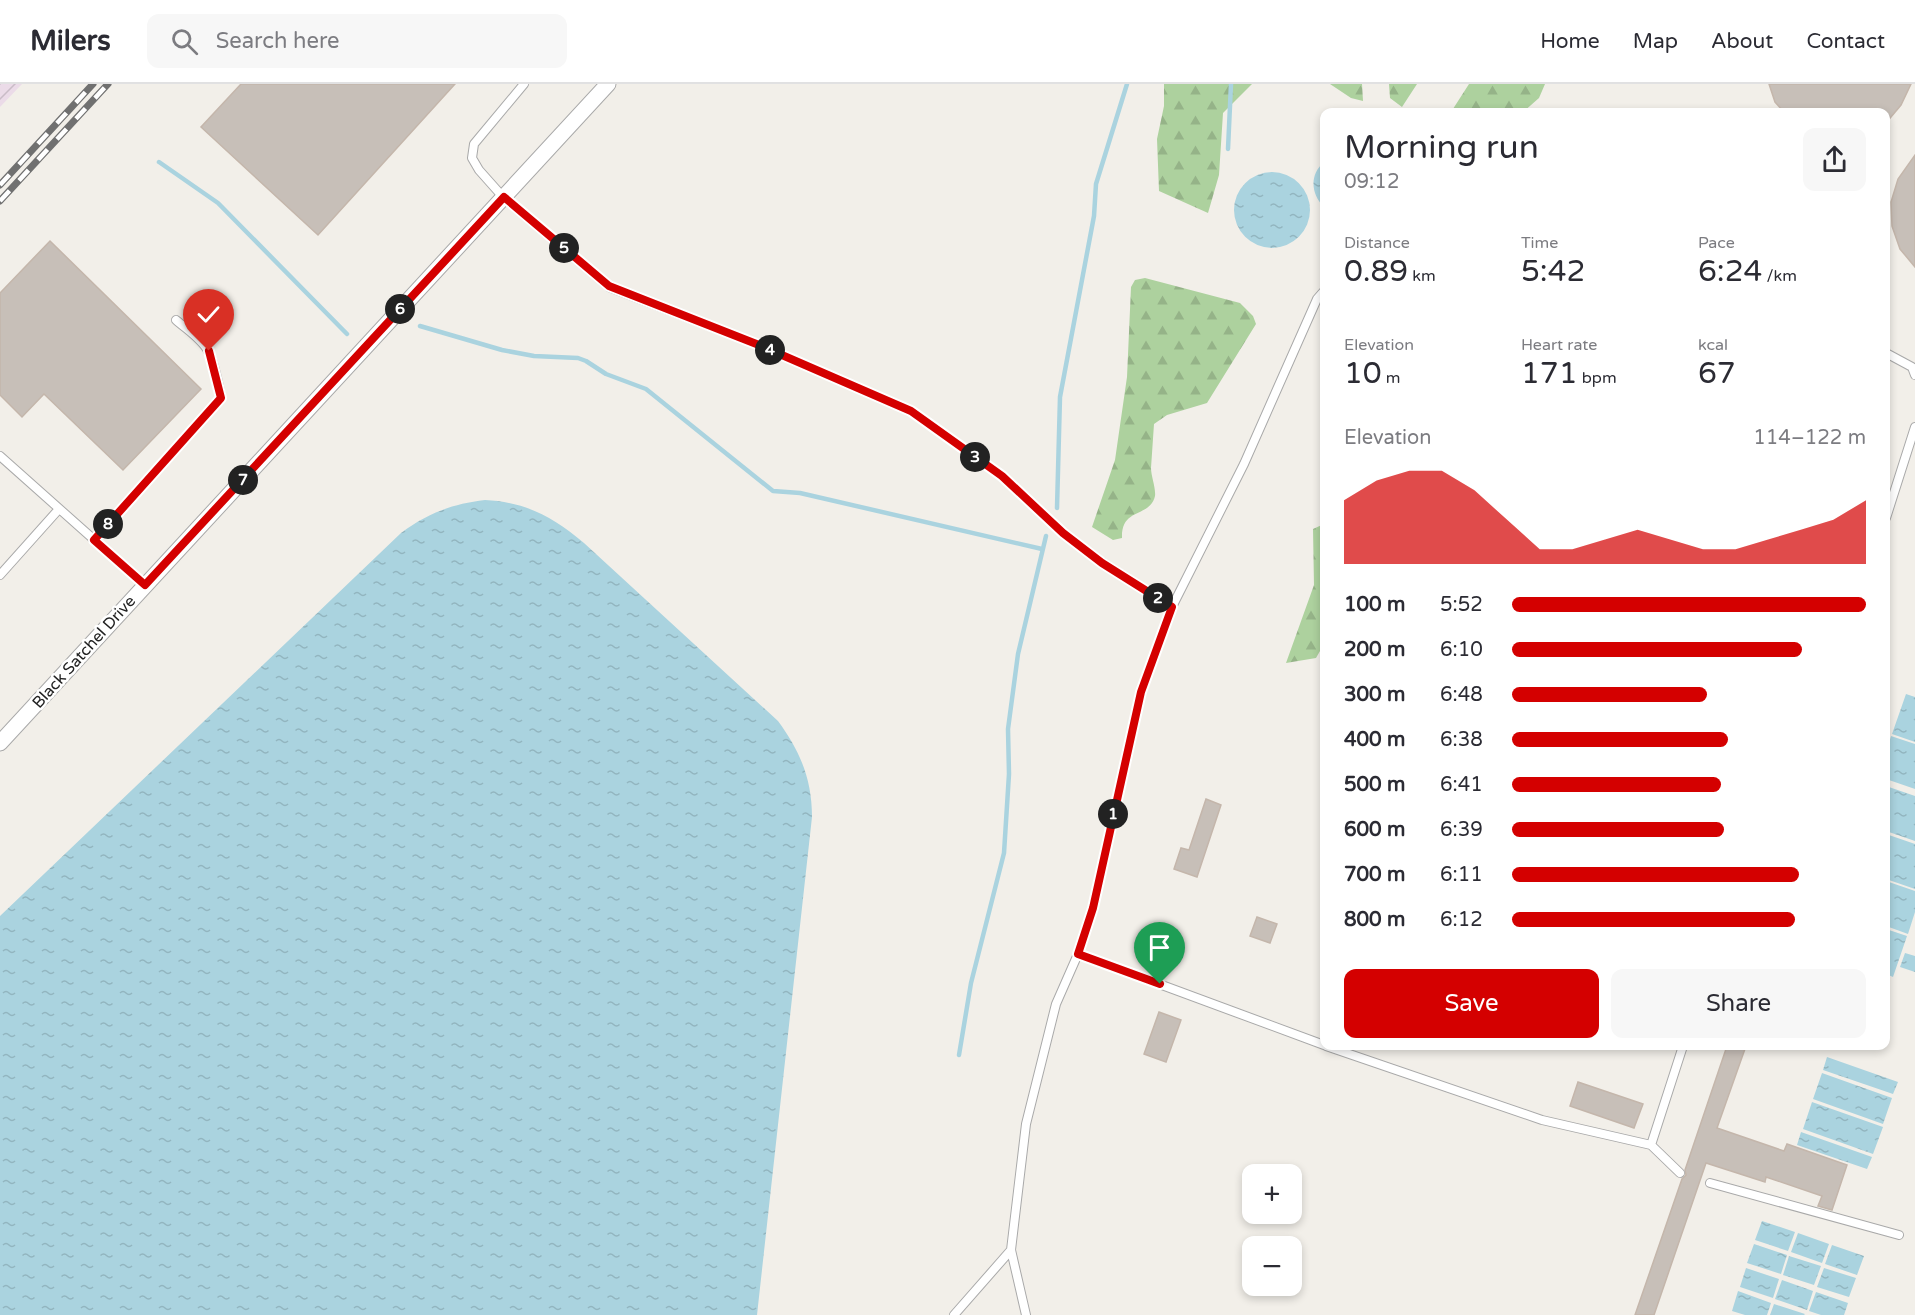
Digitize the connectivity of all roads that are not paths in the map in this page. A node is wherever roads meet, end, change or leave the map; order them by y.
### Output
1 (524, 84) edge
2 (608, 84) edge
3 (504, 197) junction
4 (1320, 296) edge
5 (176, 320) dead end
6 (1890, 355) edge
7 (1915, 375) edge
8 (1915, 427) edge
9 (0, 456) edge
10 (1890, 505) edge
11 (59, 509) junction
12 (94, 540) junction
13 (0, 576) edge
14 (145, 585) junction
15 (1172, 607) junction
16 (0, 743) edge
17 (1078, 954) junction
18 (1320, 1043) edge
19 (1339, 1050) edge
20 (1682, 1050) edge
21 (1651, 1145) junction
22 (1680, 1173) dead end
23 (1710, 1183) dead end
24 (1899, 1235) dead end
25 (1011, 1250) junction
26 (954, 1315) edge
27 (1026, 1315) edge

1 - 3 lane
2 - 3 street, Black Satchel Drive
3 - 14 street, Black Satchel Drive
3 - 15 lane
4 - 15 lane
5 - 12 lane
6 - 7 lane
8 - 10 lane
9 - 11 lane
11 - 12 lane
11 - 13 lane
12 - 14 lane
14 - 16 street, Black Satchel Drive
15 - 17 lane
17 - 18 lane
17 - 25 lane
19 - 21 lane
20 - 21 lane
21 - 22 lane
23 - 24 lane
25 - 26 lane
25 - 27 lane

